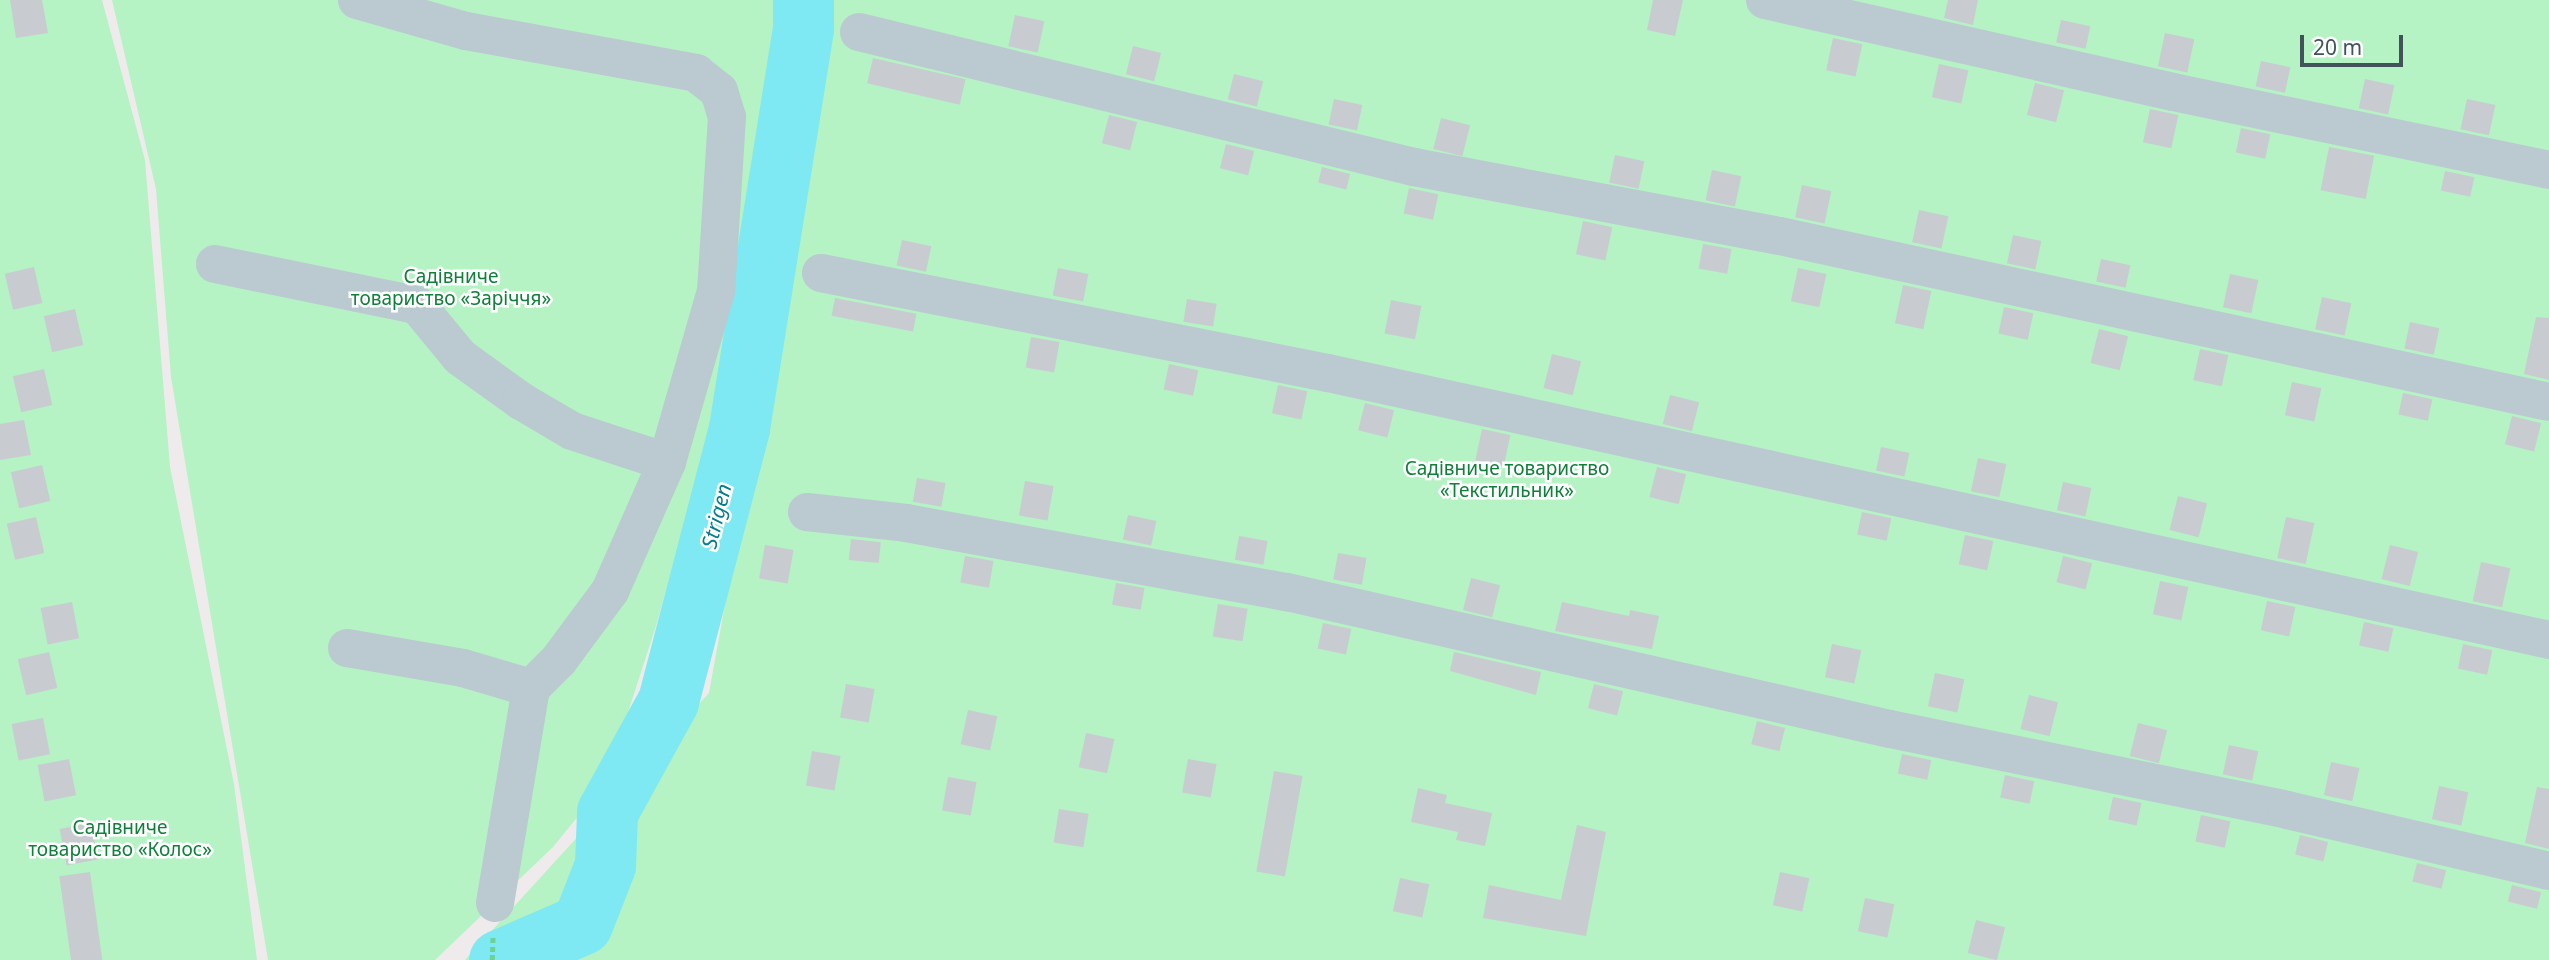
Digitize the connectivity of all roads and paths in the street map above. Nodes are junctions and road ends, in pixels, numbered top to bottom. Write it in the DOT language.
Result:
graph roads {
  1 [pos="357,0"];
  2 [pos="1765,0"];
  3 [pos="859,32"];
  4 [pos="2549,170"];
  5 [pos="215,264"];
  6 [pos="821,273"];
  7 [pos="2549,402"];
  8 [pos="667,462"];
  9 [pos="807,512"];
  10 [pos="2549,640"];
  11 [pos="347,648"];
  12 [pos="531,688"];
  13 [pos="2549,871"];
  14 [pos="495,903"];
  1 -- 8 [label="street"];
  2 -- 4 [label="street"];
  3 -- 7 [label="street"];
  5 -- 8 [label="street"];
  6 -- 10 [label="street"];
  8 -- 12 [label="street"];
  9 -- 13 [label="street"];
  11 -- 12 [label="street"];
  12 -- 14 [label="street"];
}
